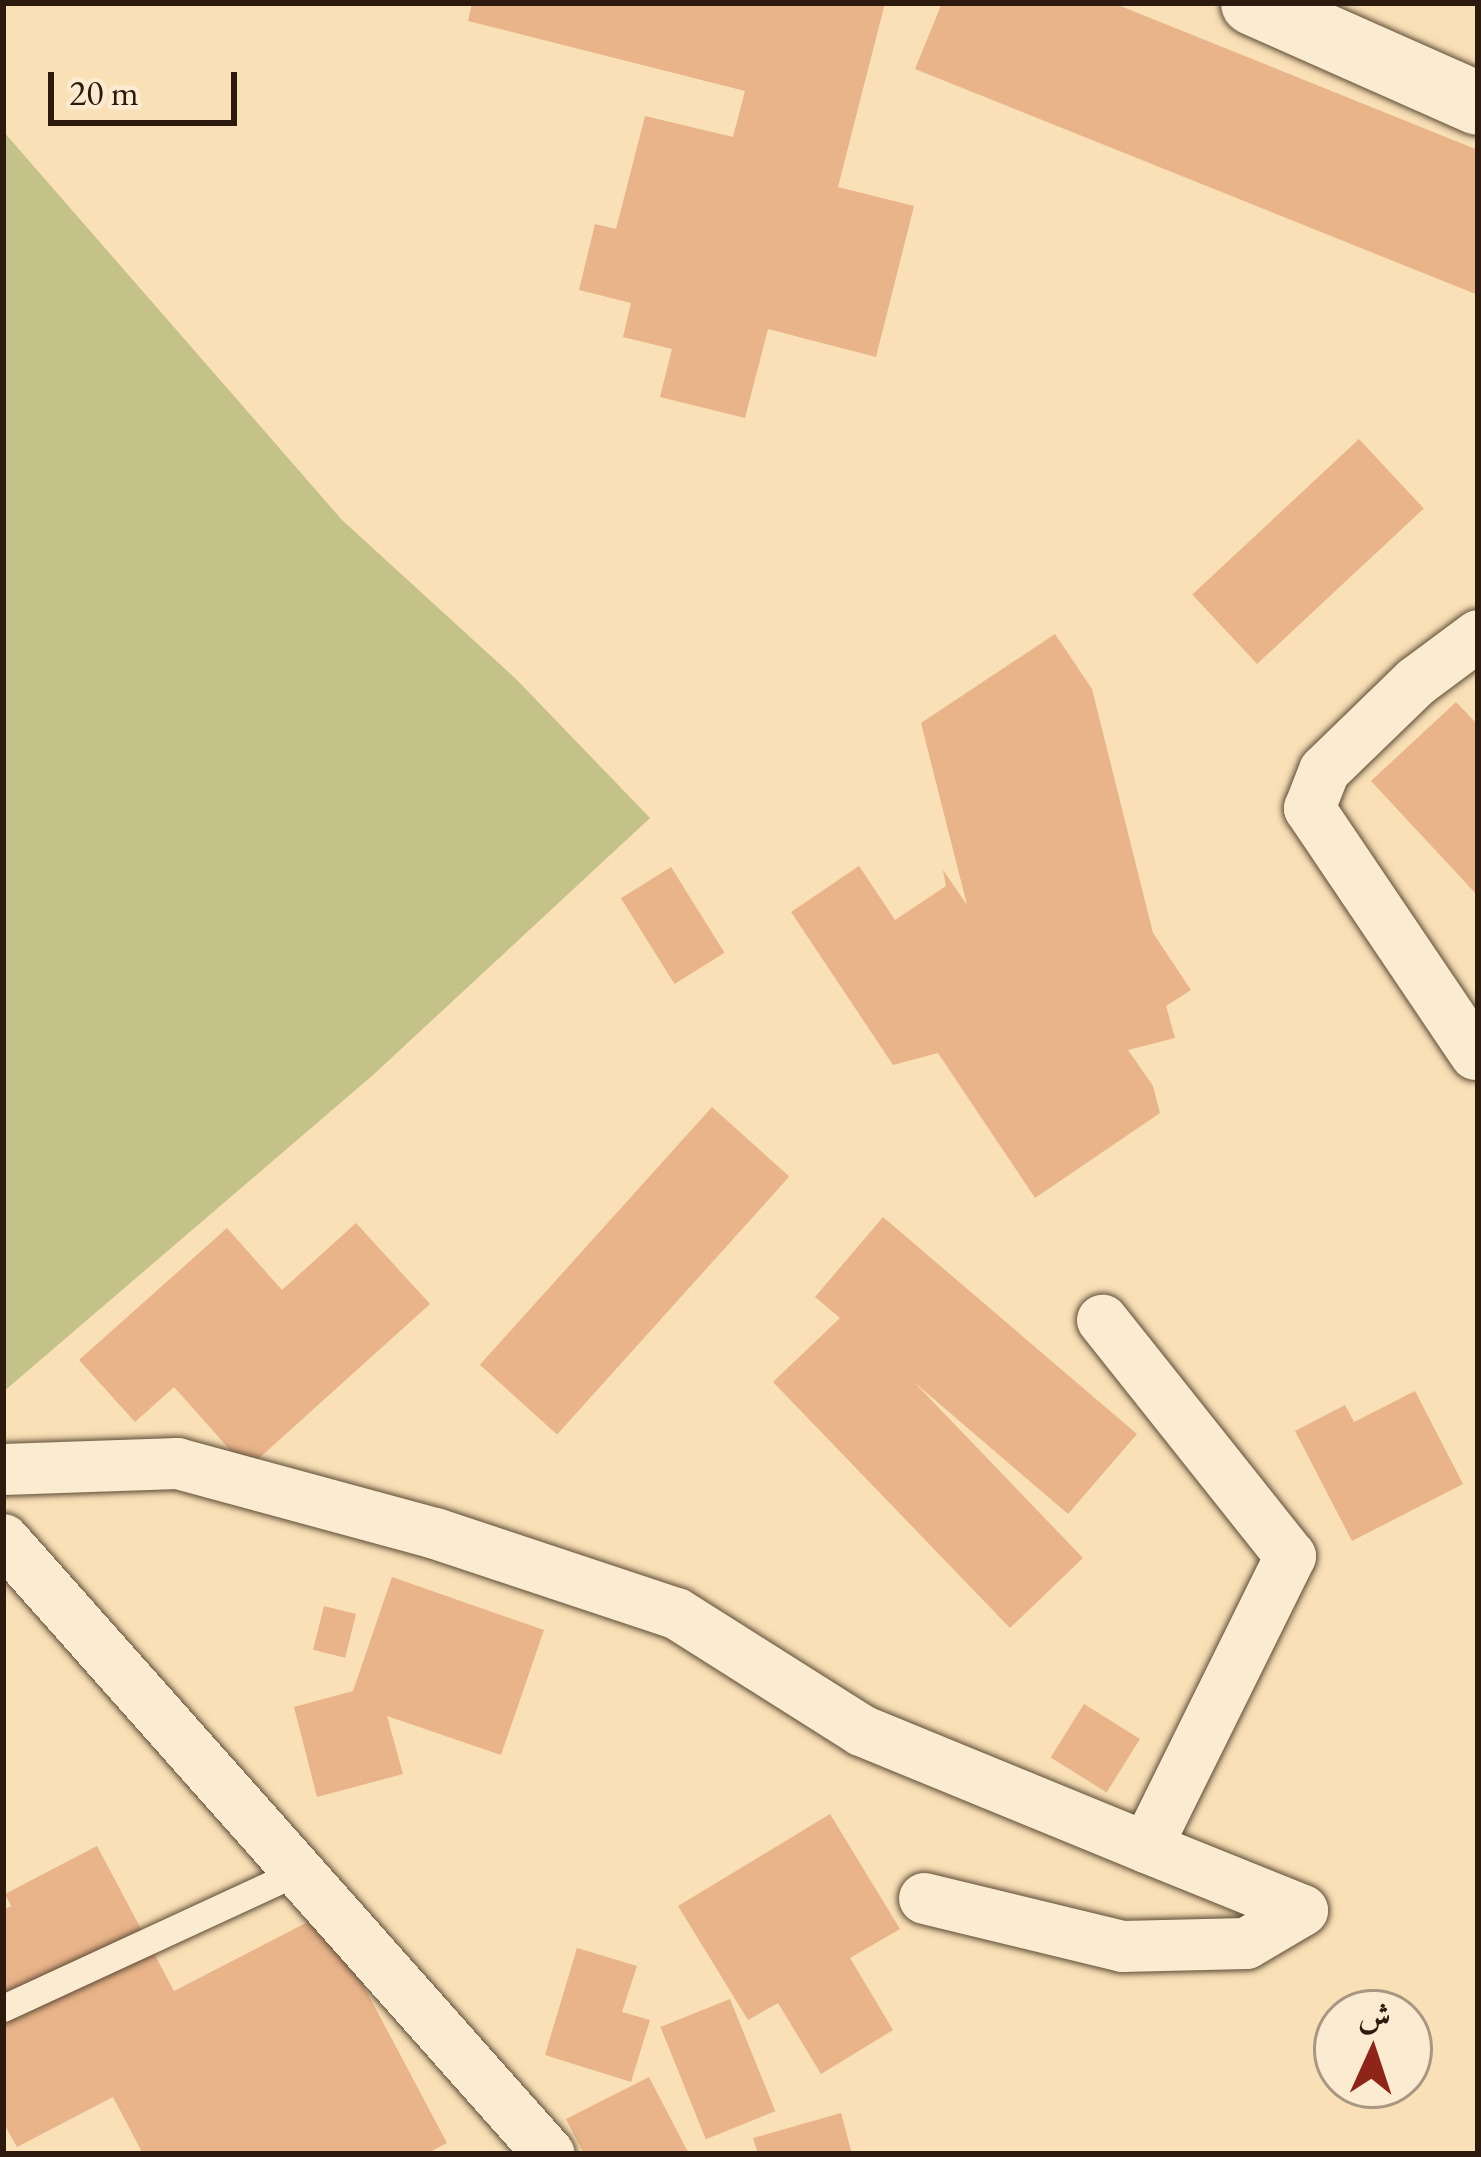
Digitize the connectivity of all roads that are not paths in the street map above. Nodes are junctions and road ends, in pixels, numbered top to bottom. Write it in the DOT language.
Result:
graph roads {
  1 [pos="1252,3"];
  2 [pos="1478,103"];
  3 [pos="1478,635"];
  4 [pos="1477,1056"];
  5 [pos="1102,1320"];
  6 [pos="3,1469"];
  7 [pos="3,1539"];
  8 [pos="1146,1847"];
  9 [pos="300,1871"];
  10 [pos="924,1898"];
  11 [pos="3,2008"];
  12 [pos="549,2154"];
  1 -- 2 [label="street"];
  3 -- 4 [label="street"];
  5 -- 8 [label="street"];
  6 -- 8 [label="street"];
  7 -- 9 [label="street"];
  8 -- 10 [label="street"];
  9 -- 11 [label="lane"];
  9 -- 12 [label="street"];
}
